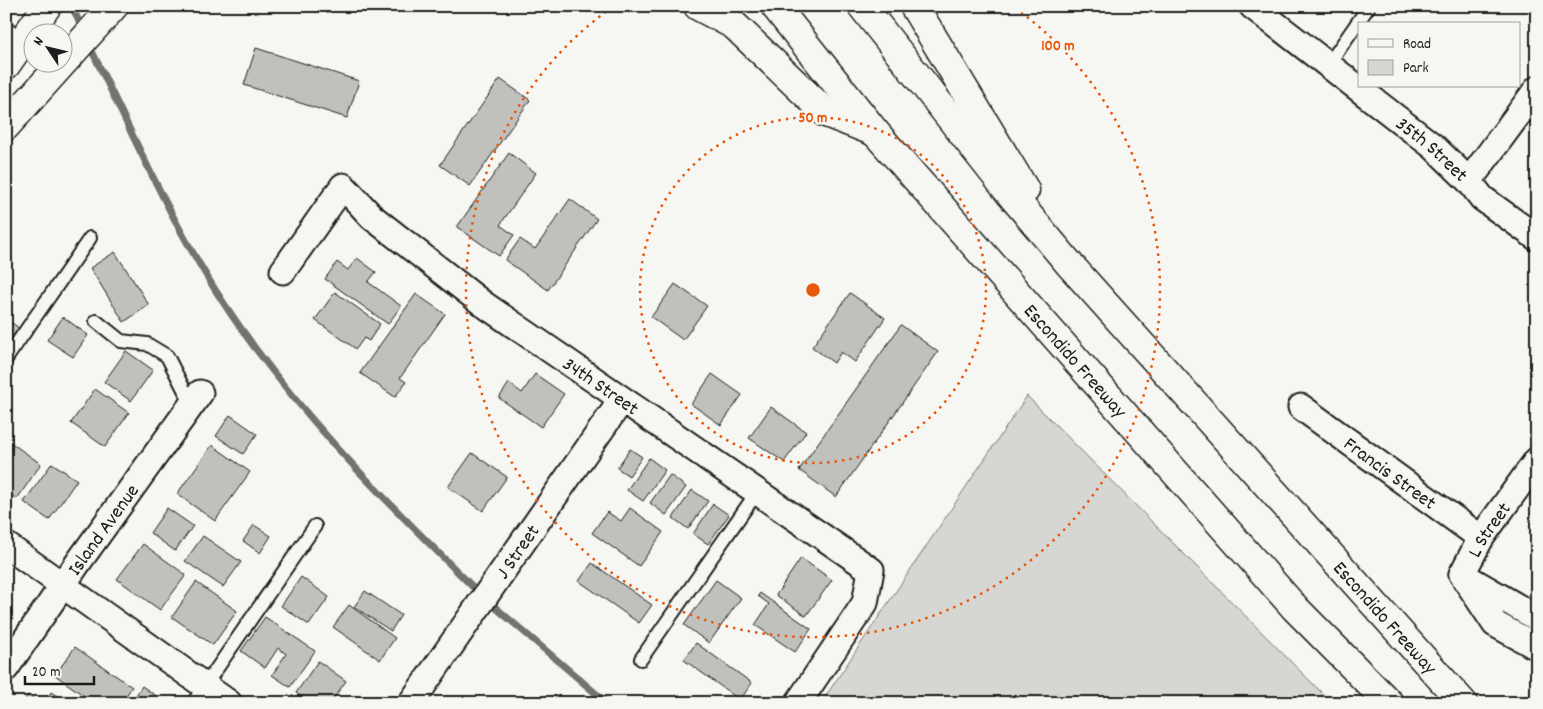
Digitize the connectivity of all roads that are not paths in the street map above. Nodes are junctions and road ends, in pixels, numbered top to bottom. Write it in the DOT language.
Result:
graph roads {
  1 [pos="698,6"];
  2 [pos="775,6"];
  3 [pos="862,6"];
  4 [pos="914,6"];
  5 [pos="1252,6"];
  6 [pos="1369,6"];
  7 [pos="45,9"];
  8 [pos="111,9"];
  9 [pos="15,34"];
  10 [pos="1328,64"];
  11 [pos="6,65"];
  12 [pos="1358,87"];
  13 [pos="1359,88"];
  14 [pos="1537,89"];
  15 [pos="6,126"];
  16 [pos="875,132"];
  17 [pos="1470,181"];
  18 [pos="90,238"];
  19 [pos="1537,238"];
  20 [pos="1071,266"];
  21 [pos="283,271"];
  22 [pos="96,321"];
  23 [pos="6,359"];
  24 [pos="196,399"];
  25 [pos="621,401"];
  26 [pos="1301,407"];
  27 [pos="1537,460"];
  28 [pos="757,492"];
  29 [pos="315,526"];
  30 [pos="1482,538"];
  31 [pos="6,545"];
  32 [pos="1462,574"];
  33 [pos="64,586"];
  34 [pos="1537,618"];
  35 [pos="1537,647"];
  36 [pos="641,659"];
  37 [pos="6,668"];
  38 [pos="199,694"];
  39 [pos="229,703"];
  40 [pos="411,703"];
  41 [pos="798,703"];
  42 [pos="1389,703"];
  43 [pos="1463,703"];
  1 -- 16 [label="main road"];
  2 -- 16 [label="main road, Escondido Freeway"];
  3 -- 20 [label="main road, Escondido Freeway"];
  4 -- 20 [label="main road"];
  5 -- 10 [label="street, 35th Street"];
  6 -- 10 [label="lane"];
  7 -- 9 [label="main road"];
  8 -- 15 [label="main road"];
  9 -- 11 [label="main road"];
  10 -- 12 [label="street, 35th Street"];
  13 -- 17 [label="street, 35th Street"];
  14 -- 17 [label="street"];
  16 -- 42 [label="main road, Escondido Freeway"];
  17 -- 19 [label="street, 35th Street"];
  18 -- 23 [label="lane"];
  20 -- 43 [label="main road, Escondido Freeway"];
  21 -- 25 [label="street, 34th Street"];
  22 -- 24 [label="lane"];
  24 -- 33 [label="street, Island Avenue"];
  25 -- 28 [label="street, 34th Street"];
  25 -- 40 [label="street, J Street"];
  26 -- 30 [label="street, Francis Street"];
  27 -- 30 [label="street, L Street"];
  28 -- 36 [label="lane"];
  28 -- 41 [label="street, 34th Street"];
  29 -- 38 [label="lane"];
  30 -- 32 [label="street, L Street"];
  31 -- 33 [label="street"];
  32 -- 34 [label="street"];
  32 -- 35 [label="street"];
  33 -- 37 [label="street, Island Avenue"];
  33 -- 38 [label="street"];
  38 -- 39 [label="street"];
}
